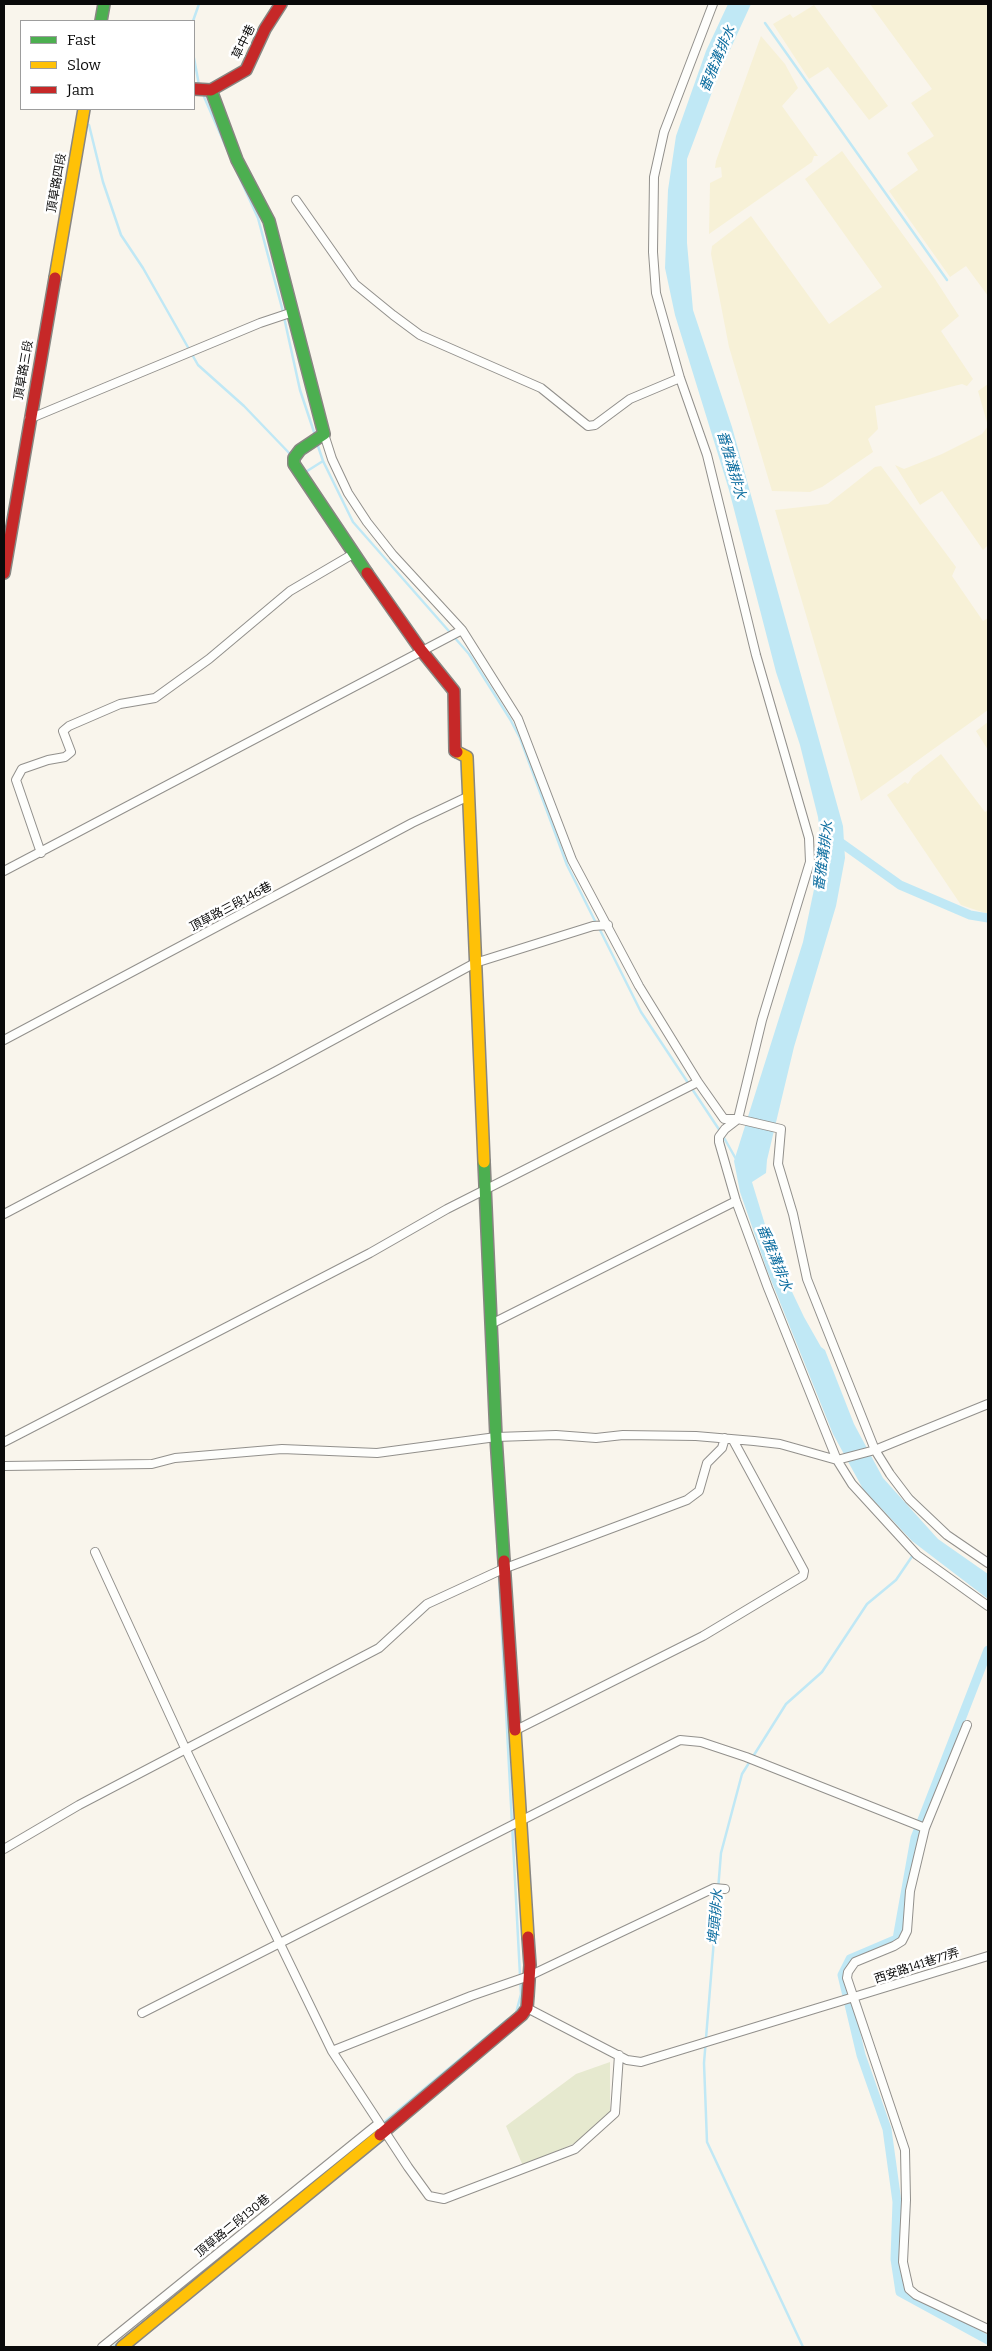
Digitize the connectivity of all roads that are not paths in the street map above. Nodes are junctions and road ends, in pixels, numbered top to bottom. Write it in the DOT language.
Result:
graph roads {
  1 [pos="104,4"];
  2 [pos="281,4"];
  3 [pos="713,4"];
  4 [pos="101,20"];
  5 [pos="203,90"];
  6 [pos="84,110"];
  7 [pos="296,200"];
  8 [pos="57,262"];
  9 [pos="287,315"];
  10 [pos="680,378"];
  11 [pos="29,419"];
  12 [pos="324,434"];
  13 [pos="353,554"];
  14 [pos="4,573"];
  15 [pos="462,630"];
  16 [pos="421,650"];
  17 [pos="469,796"];
  18 [pos="41,854"];
  19 [pos="4,871"];
  20 [pos="605,925"];
  21 [pos="475,963"];
  22 [pos="4,1040"];
  23 [pos="693,1085"];
  24 [pos="738,1119"];
  25 [pos="486,1189"];
  26 [pos="736,1200"];
  27 [pos="4,1214"];
  28 [pos="491,1324"];
  29 [pos="988,1404"];
  30 [pos="496,1437"];
  31 [pos="724,1438"];
  32 [pos="733,1440"];
  33 [pos="4,1442"];
  34 [pos="875,1450"];
  35 [pos="837,1460"];
  36 [pos="4,1466"];
  37 [pos="95,1552"];
  38 [pos="988,1563"];
  39 [pos="503,1569"];
  40 [pos="988,1606"];
  41 [pos="967,1725"];
  42 [pos="516,1730"];
  43 [pos="185,1748"];
  44 [pos="520,1823"];
  45 [pos="922,1826"];
  46 [pos="4,1849"];
  47 [pos="725,1889"];
  48 [pos="280,1942"];
  49 [pos="988,1956"];
  50 [pos="529,1976"];
  51 [pos="853,1999"];
  52 [pos="527,2008"];
  53 [pos="142,2013"];
  54 [pos="332,2051"];
  55 [pos="619,2055"];
  56 [pos="381,2127"];
  57 [pos="988,2329"];
  58 [pos="102,2347"];
  59 [pos="122,2347"];
  1 -- 4 [label="street"];
  2 -- 5 [label="street, 草中巷"];
  3 -- 10 [label="street"];
  5 -- 9 [label="street"];
  6 -- 8 [label="street, 頂草路四段"];
  7 -- 10 [label="street"];
  8 -- 11 [label="street, 頂草路三段"];
  9 -- 11 [label="street"];
  9 -- 12 [label="street"];
  10 -- 24 [label="street"];
  11 -- 14 [label="street, 頂草路三段"];
  12 -- 13 [label="street"];
  12 -- 15 [label="street"];
  13 -- 16 [label="street"];
  13 -- 18 [label="street"];
  15 -- 16 [label="street"];
  15 -- 20 [label="street"];
  16 -- 17 [label="street"];
  16 -- 18 [label="street"];
  17 -- 21 [label="street"];
  17 -- 22 [label="street, 頂草路三段146巷"];
  18 -- 19 [label="street"];
  20 -- 21 [label="street"];
  20 -- 23 [label="street"];
  21 -- 25 [label="street"];
  21 -- 27 [label="street"];
  23 -- 24 [label="street"];
  23 -- 25 [label="street"];
  24 -- 26 [label="street"];
  24 -- 34 [label="street"];
  25 -- 28 [label="street"];
  25 -- 33 [label="street"];
  26 -- 28 [label="street"];
  26 -- 35 [label="street"];
  28 -- 30 [label="street"];
  29 -- 34 [label="street"];
  30 -- 31 [label="street"];
  30 -- 36 [label="street"];
  30 -- 39 [label="street"];
  31 -- 32 [label="street"];
  31 -- 39 [label="street"];
  32 -- 35 [label="street"];
  32 -- 42 [label="street"];
  34 -- 35 [label="street"];
  34 -- 38 [label="street"];
  35 -- 40 [label="street"];
  37 -- 43 [label="street"];
  39 -- 42 [label="street"];
  39 -- 43 [label="street"];
  41 -- 45 [label="street"];
  42 -- 44 [label="street"];
  43 -- 46 [label="street"];
  43 -- 48 [label="street"];
  44 -- 45 [label="street"];
  44 -- 48 [label="street"];
  44 -- 50 [label="street"];
  45 -- 51 [label="street"];
  47 -- 50 [label="street"];
  48 -- 53 [label="street"];
  48 -- 54 [label="street"];
  49 -- 51 [label="street, 西安路141巷77弄"];
  50 -- 52 [label="street"];
  50 -- 54 [label="street"];
  51 -- 55 [label="street, 西安路141巷77弄"];
  51 -- 57 [label="street"];
  52 -- 55 [label="street, 西安路141巷77弄"];
  52 -- 56 [label="street"];
  54 -- 56 [label="street"];
  55 -- 56 [label="street"];
  56 -- 58 [label="street, 頂草路二段130巷"];
  56 -- 59 [label="street"];
}
